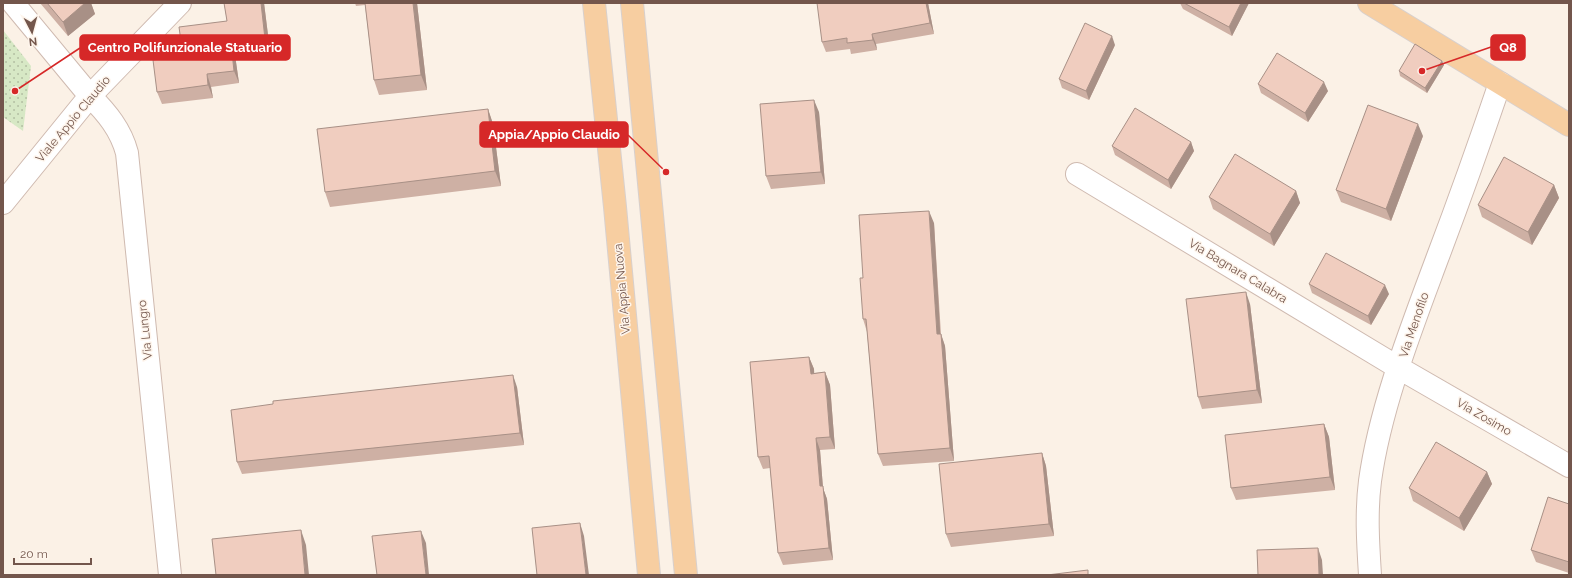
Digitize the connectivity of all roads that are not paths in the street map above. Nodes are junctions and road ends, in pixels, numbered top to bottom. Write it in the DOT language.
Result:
graph roads {
  1 [pos="12,3"];
  2 [pos="180,3"];
  3 [pos="594,3"];
  4 [pos="632,3"];
  5 [pos="1369,3"];
  6 [pos="1500,83"];
  7 [pos="90,96"];
  8 [pos="1569,125"];
  9 [pos="1077,174"];
  10 [pos="3,203"];
  11 [pos="1399,368"];
  12 [pos="1569,466"];
  13 [pos="170,575"];
  14 [pos="649,575"];
  15 [pos="686,575"];
  16 [pos="1370,575"];
  1 -- 7 [label="street, Via Lungro"];
  2 -- 7 [label="street, Viale Appio Claudio"];
  3 -- 14 [label="main road, Via Appia Nuova"];
  4 -- 15 [label="main road"];
  5 -- 6 [label="main road"];
  6 -- 8 [label="main road"];
  6 -- 11 [label="street, Via Menofilo"];
  7 -- 10 [label="street, Viale Appio Claudio"];
  7 -- 13 [label="street, Via Lungro"];
  9 -- 11 [label="street, Via Bagnara Calabra"];
  11 -- 12 [label="street, Via Zosimo"];
  11 -- 16 [label="street, Via Menofilo"];
}
